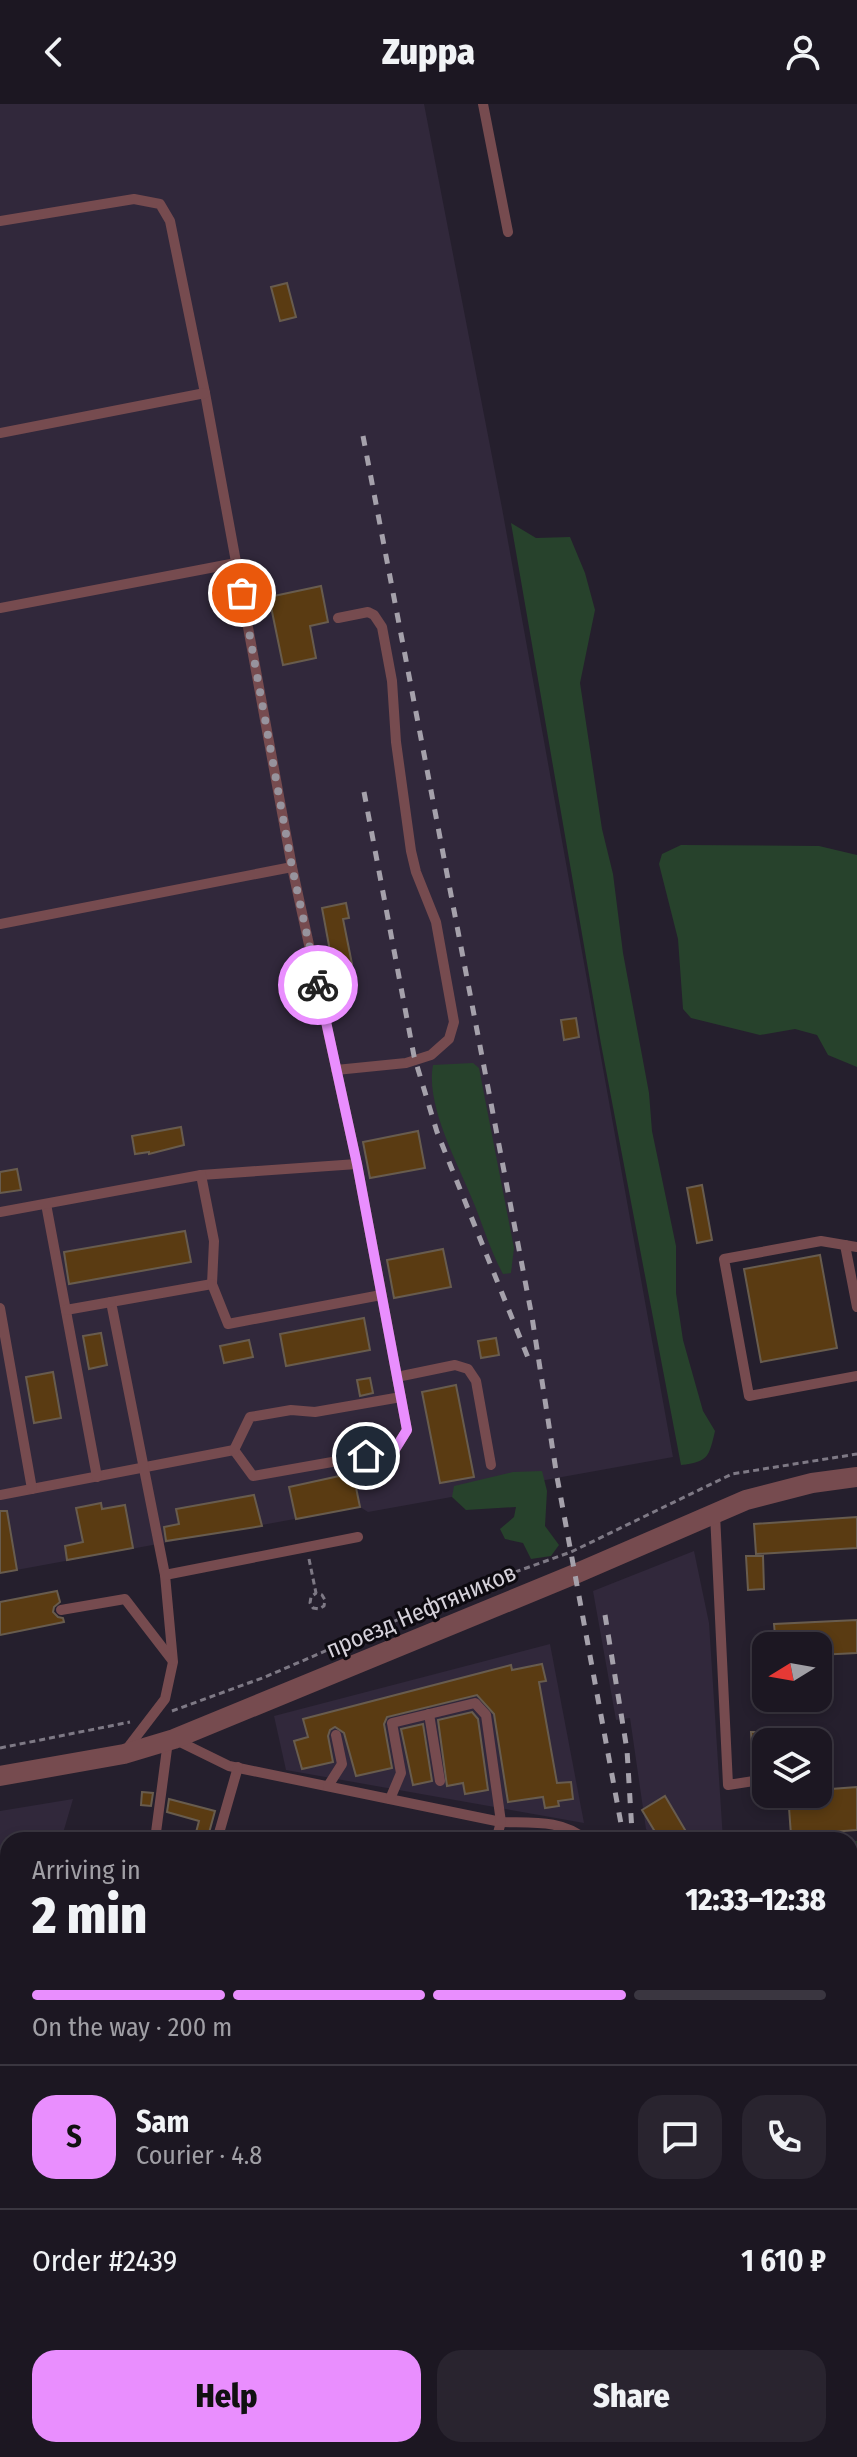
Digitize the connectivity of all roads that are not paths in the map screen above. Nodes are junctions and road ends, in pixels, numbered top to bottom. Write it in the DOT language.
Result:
graph roads {
  1 [pos="483,104"];
  2 [pos="0,221"];
  3 [pos="508,232"];
  4 [pos="205,393"];
  5 [pos="0,433"];
  6 [pos="236,563"];
  7 [pos="0,608"];
  8 [pos="338,618"];
  9 [pos="292,867"];
  10 [pos="0,924"];
  11 [pos="336,1070"];
  12 [pos="357,1164"];
  13 [pos="201,1175"];
  14 [pos="46,1204"];
  15 [pos="0,1212"];
  16 [pos="845,1245"];
  17 [pos="857,1247"];
  18 [pos="212,1284"];
  19 [pos="381,1295"];
  20 [pos="111,1302"];
  21 [pos="857,1307"];
  22 [pos="0,1308"];
  23 [pos="66,1310"];
  24 [pos="857,1376"];
  25 [pos="397,1377"];
  26 [pos="401,1397"];
  27 [pos="234,1450"];
  28 [pos="491,1465"];
  29 [pos="143,1468"];
  30 [pos="97,1477"];
  31 [pos="857,1477"];
  32 [pos="32,1489"];
  33 [pos="0,1495"];
  34 [pos="715,1512"];
  35 [pos="358,1537"];
  36 [pos="165,1575"];
  37 [pos="61,1610"];
  38 [pos="173,1662"];
  39 [pos="429,1714"];
  40 [pos="336,1735"];
  41 [pos="171,1740"];
  42 [pos="124,1754"];
  43 [pos="238,1767"];
  44 [pos="0,1776"];
  45 [pos="440,1781"];
  46 [pos="752,1781"];
  47 [pos="328,1786"];
  48 [pos="390,1799"];
  49 [pos="501,1822"];
  50 [pos="156,1832"];
  51 [pos="219,1832"];
  52 [pos="498,1832"];
  53 [pos="573,1832"];
  1 -- 3 [label="lane"];
  2 -- 4 [label="lane"];
  4 -- 5 [label="lane"];
  4 -- 6 [label="lane"];
  6 -- 7 [label="lane"];
  6 -- 9 [label="lane"];
  8 -- 11 [label="lane"];
  9 -- 10 [label="lane"];
  9 -- 11 [label="lane"];
  11 -- 12 [label="lane"];
  12 -- 13 [label="lane"];
  12 -- 19 [label="lane"];
  13 -- 14 [label="lane"];
  13 -- 18 [label="lane"];
  14 -- 15 [label="lane"];
  14 -- 23 [label="lane"];
  16 -- 17 [label="lane"];
  16 -- 21 [label="lane"];
  16 -- 24 [label="lane"];
  18 -- 19 [label="lane"];
  18 -- 20 [label="lane"];
  19 -- 25 [label="lane"];
  20 -- 23 [label="lane"];
  20 -- 29 [label="lane"];
  22 -- 32 [label="lane"];
  23 -- 30 [label="lane"];
  25 -- 26 [label="lane"];
  25 -- 28 [label="lane"];
  26 -- 27 [label="lane"];
  26 -- 27 [label="lane"];
  27 -- 29 [label="lane"];
  29 -- 30 [label="lane"];
  29 -- 36 [label="lane"];
  30 -- 32 [label="lane"];
  31 -- 34 [label="street, проезд Нефтяников"];
  32 -- 33 [label="lane"];
  34 -- 41 [label="street, проезд Нефтяников"];
  34 -- 46 [label="lane"];
  35 -- 36 [label="lane"];
  36 -- 38 [label="lane"];
  37 -- 38 [label="lane"];
  38 -- 42 [label="lane"];
  39 -- 45 [label="lane"];
  39 -- 48 [label="lane"];
  39 -- 49 [label="lane"];
  40 -- 47 [label="lane"];
  41 -- 42 [label="street, проезд Нефтяников"];
  41 -- 43 [label="lane"];
  41 -- 50 [label="lane"];
  42 -- 44 [label="street, проезд Нефтяников"];
  43 -- 47 [label="lane"];
  43 -- 51 [label="lane"];
  47 -- 48 [label="lane"];
  48 -- 49 [label="lane"];
  49 -- 52 [label="lane"];
  49 -- 53 [label="lane"];
}
